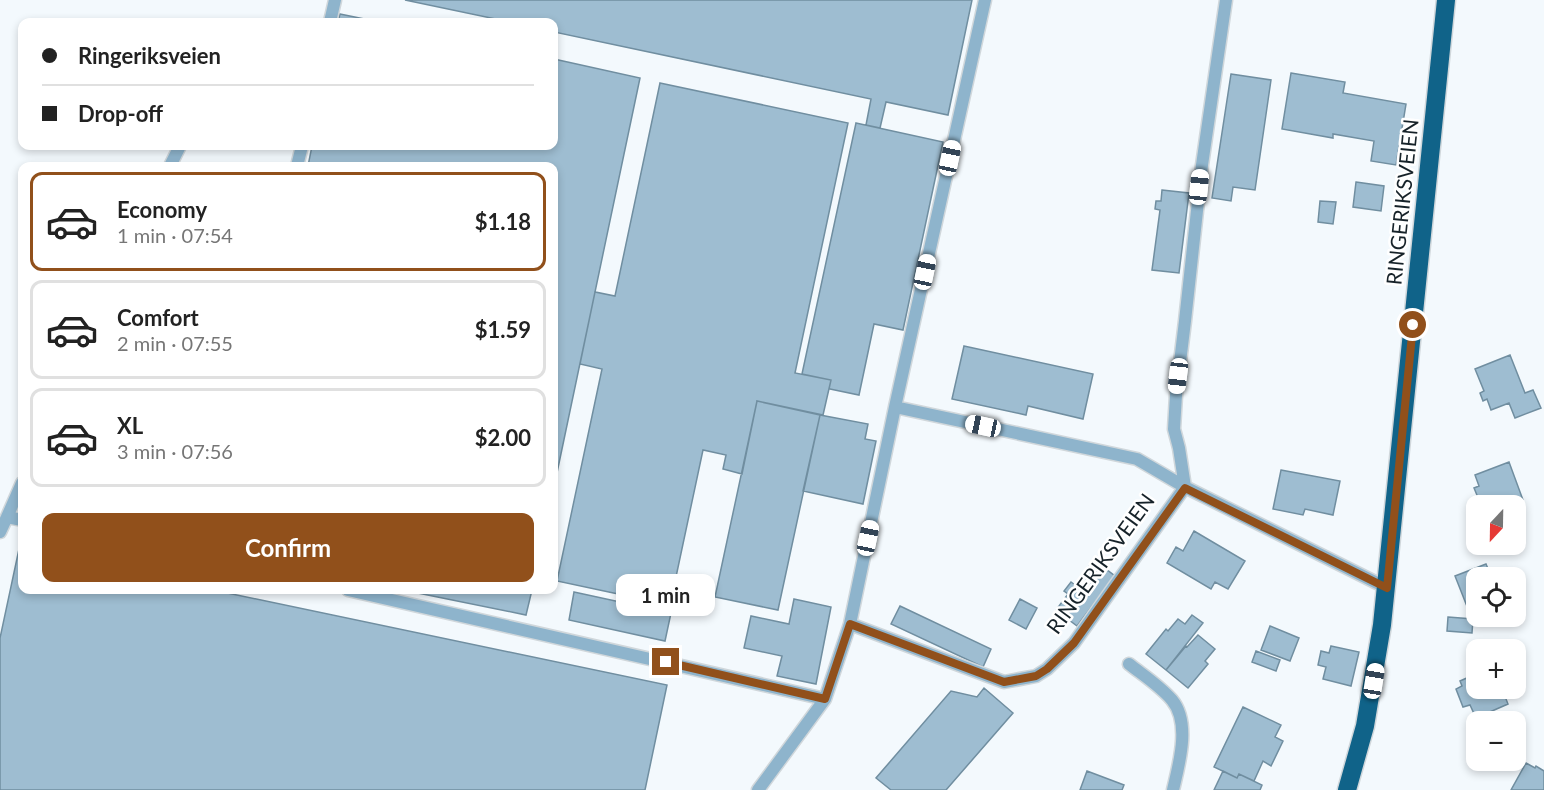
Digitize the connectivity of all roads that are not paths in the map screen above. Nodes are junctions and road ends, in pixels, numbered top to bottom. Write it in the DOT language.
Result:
graph roads {
  1 [pos="335,0"];
  2 [pos="985,0"];
  3 [pos="1226,0"];
  4 [pos="1446,0"];
  5 [pos="331,18"];
  6 [pos="895,408"];
  7 [pos="1185,488"];
  8 [pos="18,492"];
  9 [pos="7,517"];
  10 [pos="18,519"];
  11 [pos="0,532"];
  12 [pos="1387,588"];
  13 [pos="366,594"];
  14 [pos="850,624"];
  15 [pos="1129,664"];
  16 [pos="825,699"];
  17 [pos="758,790"];
  18 [pos="1173,790"];
  19 [pos="1347,790"];
  1 -- 5 [label="lane"];
  2 -- 6 [label="lane"];
  3 -- 7 [label="lane"];
  4 -- 12 [label="highway, RINGERIKSVEIEN"];
  6 -- 7 [label="lane, RINGERIKSVEIEN"];
  6 -- 14 [label="lane"];
  7 -- 12 [label="lane, RINGERIKSVEIEN"];
  7 -- 14 [label="lane, RINGERIKSVEIEN"];
  8 -- 9 [label="lane"];
  9 -- 10 [label="lane"];
  9 -- 11 [label="lane"];
  12 -- 19 [label="highway, RINGERIKSVEIEN"];
  13 -- 16 [label="lane"];
  14 -- 16 [label="lane"];
  15 -- 18 [label="lane"];
  16 -- 17 [label="lane"];
}
